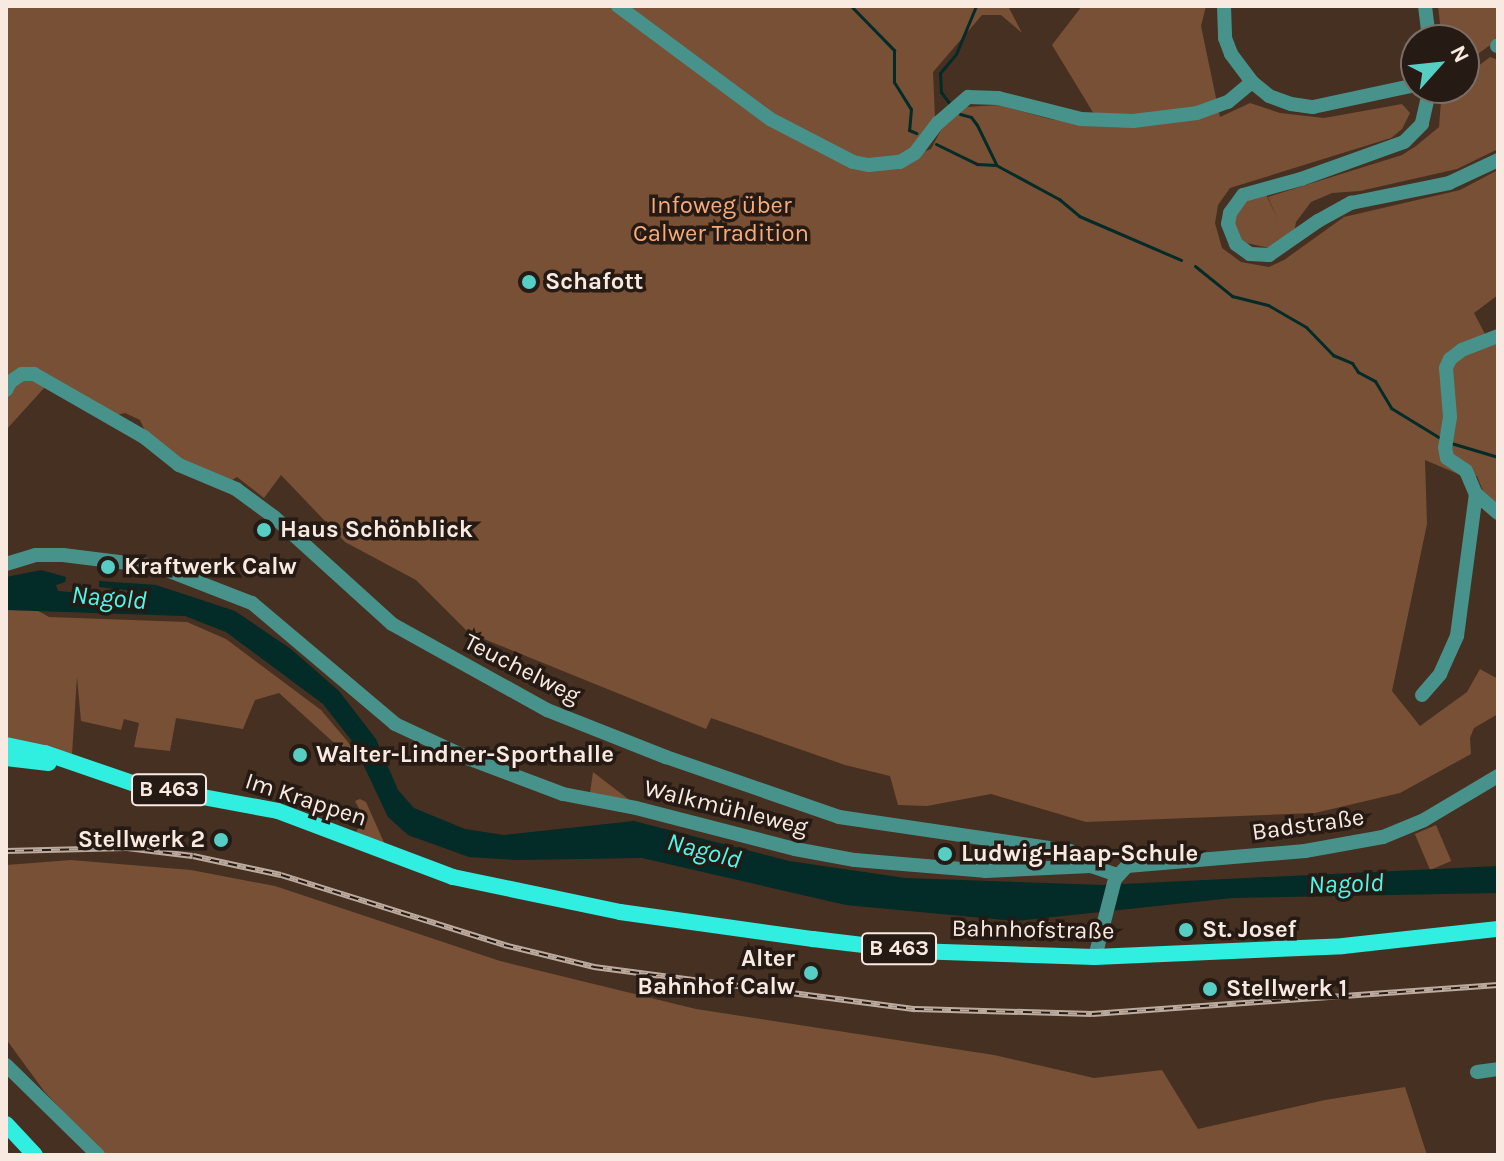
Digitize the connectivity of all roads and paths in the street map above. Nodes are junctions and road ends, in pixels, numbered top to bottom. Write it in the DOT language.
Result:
graph roads {
  1 [pos="618,6"];
  2 [pos="1224,6"];
  3 [pos="1252,82"];
  4 [pos="1400,88"];
  5 [pos="1400,94"];
  6 [pos="1381,95"];
  7 [pos="1427,104"];
  8 [pos="1498,160"];
  9 [pos="1498,336"];
  10 [pos="6,390"];
  11 [pos="1476,494"];
  12 [pos="1498,513"];
  13 [pos="6,564"];
  14 [pos="1422,695"];
  15 [pos="6,745"];
  16 [pos="6,758"];
  17 [pos="71,765"];
  18 [pos="1498,776"];
  19 [pos="384,853"];
  20 [pos="1091,866"];
  21 [pos="1116,877"];
  22 [pos="1498,929"];
  23 [pos="1095,957"];
  24 [pos="6,1065"];
  25 [pos="1498,1069"];
  26 [pos="1477,1072"];
  27 [pos="6,1124"];
  28 [pos="35,1155"];
  29 [pos="98,1155"];
  1 -- 3 [label="street"];
  2 -- 3 [label="street"];
  3 -- 6 [label="street"];
  4 -- 6 [label="street"];
  5 -- 6 [label="street"];
  7 -- 8 [label="street"];
  9 -- 11 [label="street"];
  10 -- 20 [label="street, Teuchelweg"];
  11 -- 12 [label="street"];
  11 -- 14 [label="street"];
  13 -- 20 [label="street, Walkmühleweg"];
  15 -- 17 [label="main road, Im Krappen / B 463"];
  16 -- 17 [label="main road, Im Krappen / B 463"];
  17 -- 19 [label="main road, Im Krappen / B 463"];
  18 -- 21 [label="street, Badstraße"];
  19 -- 23 [label="main road, Bahnhofstraße / B 463"];
  20 -- 21 [label="street, Walkmühleweg"];
  21 -- 23 [label="street"];
  22 -- 23 [label="main road, Bahnhofstraße / B 463"];
  24 -- 29 [label="street"];
  25 -- 26 [label="street"];
  27 -- 28 [label="main road"];
}
